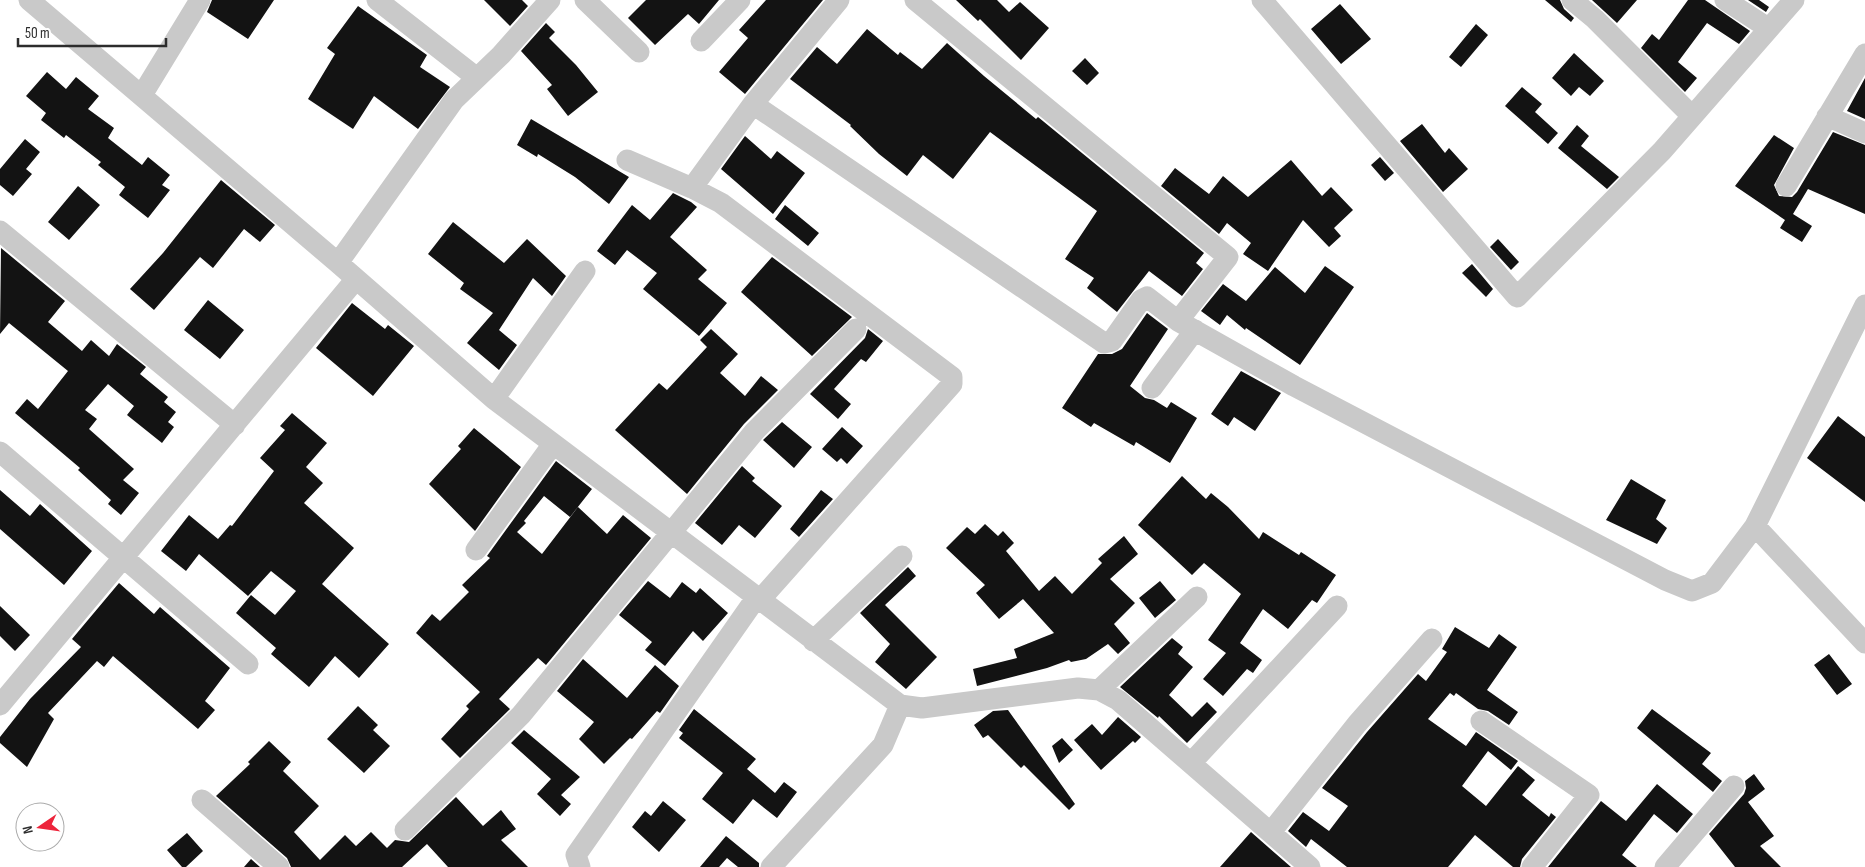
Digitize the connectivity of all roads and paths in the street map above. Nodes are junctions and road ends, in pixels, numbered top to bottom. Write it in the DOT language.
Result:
graph roads {
  1 [pos="29,0"];
  2 [pos="200,0"];
  3 [pos="377,0"];
  4 [pos="550,0"];
  5 [pos="585,0"];
  6 [pos="740,0"];
  7 [pos="839,0"];
  8 [pos="916,0"];
  9 [pos="1262,0"];
  10 [pos="1572,0"];
  11 [pos="1725,0"];
  12 [pos="1794,0"];
  13 [pos="1768,28"];
  14 [pos="702,41"];
  15 [pos="639,52"];
  16 [pos="1865,54"];
  17 [pos="477,78"];
  18 [pos="142,95"];
  19 [pos="753,104"];
  20 [pos="1692,116"];
  21 [pos="1827,116"];
  22 [pos="1865,133"];
  23 [pos="627,160"];
  24 [pos="1786,186"];
  25 [pos="692,188"];
  26 [pos="0,231"];
  27 [pos="338,263"];
  28 [pos="584,271"];
  29 [pos="356,279"];
  30 [pos="1865,304"];
  31 [pos="1186,325"];
  32 [pos="856,329"];
  33 [pos="1152,388"];
  34 [pos="494,399"];
  35 [pos="235,425"];
  36 [pos="553,444"];
  37 [pos="0,452"];
  38 [pos="1755,526"];
  39 [pos="671,534"];
  40 [pos="476,550"];
  41 [pos="902,556"];
  42 [pos="123,558"];
  43 [pos="1197,597"];
  44 [pos="758,600"];
  45 [pos="1337,606"];
  46 [pos="1432,639"];
  47 [pos="813,641"];
  48 [pos="1865,643"];
  49 [pos="248,664"];
  50 [pos="1099,690"];
  51 [pos="4,693"];
  52 [pos="900,705"];
  53 [pos="1481,721"];
  54 [pos="1192,762"];
  55 [pos="1734,786"];
  56 [pos="202,800"];
  57 [pos="405,830"];
  58 [pos="1271,832"];
  59 [pos="1308,866"];
  60 [pos="279,867"];
  61 [pos="580,867"];
  62 [pos="771,867"];
  63 [pos="1532,867"];
  64 [pos="1665,867"];
  1 -- 18 [label="street"];
  2 -- 18 [label="street"];
  3 -- 17 [label="street"];
  4 -- 17 [label="street"];
  5 -- 15 [label="street"];
  6 -- 14 [label="street"];
  7 -- 19 [label="street"];
  8 -- 31 [label="street"];
  9 -- 20 [label="street"];
  10 -- 20 [label="street"];
  11 -- 13 [label="street"];
  12 -- 13 [label="street"];
  13 -- 20 [label="street"];
  16 -- 21 [label="street"];
  17 -- 27 [label="street"];
  18 -- 27 [label="street"];
  19 -- 25 [label="street"];
  19 -- 31 [label="street"];
  21 -- 22 [label="street"];
  21 -- 24 [label="street"];
  23 -- 25 [label="street"];
  25 -- 44 [label="street"];
  26 -- 35 [label="street"];
  27 -- 29 [label="street"];
  28 -- 34 [label="street"];
  29 -- 34 [label="street"];
  29 -- 35 [label="street"];
  30 -- 38 [label="street"];
  31 -- 33 [label="street"];
  31 -- 38 [label="street"];
  32 -- 39 [label="street"];
  34 -- 36 [label="street"];
  35 -- 42 [label="street"];
  36 -- 39 [label="street"];
  36 -- 40 [label="street"];
  37 -- 42 [label="street"];
  38 -- 48 [label="street"];
  39 -- 44 [label="street"];
  39 -- 57 [label="street"];
  41 -- 47 [label="street"];
  42 -- 49 [label="street"];
  42 -- 51 [label="street"];
  43 -- 50 [label="street"];
  44 -- 47 [label="street"];
  44 -- 61 [label="street"];
  45 -- 54 [label="street"];
  46 -- 58 [label="street"];
  47 -- 52 [label="street"];
  50 -- 52 [label="street"];
  50 -- 54 [label="street"];
  52 -- 62 [label="street"];
  53 -- 63 [label="street"];
  54 -- 58 [label="street"];
  55 -- 64 [label="street"];
  56 -- 60 [label="street"];
  58 -- 59 [label="street"];
}
